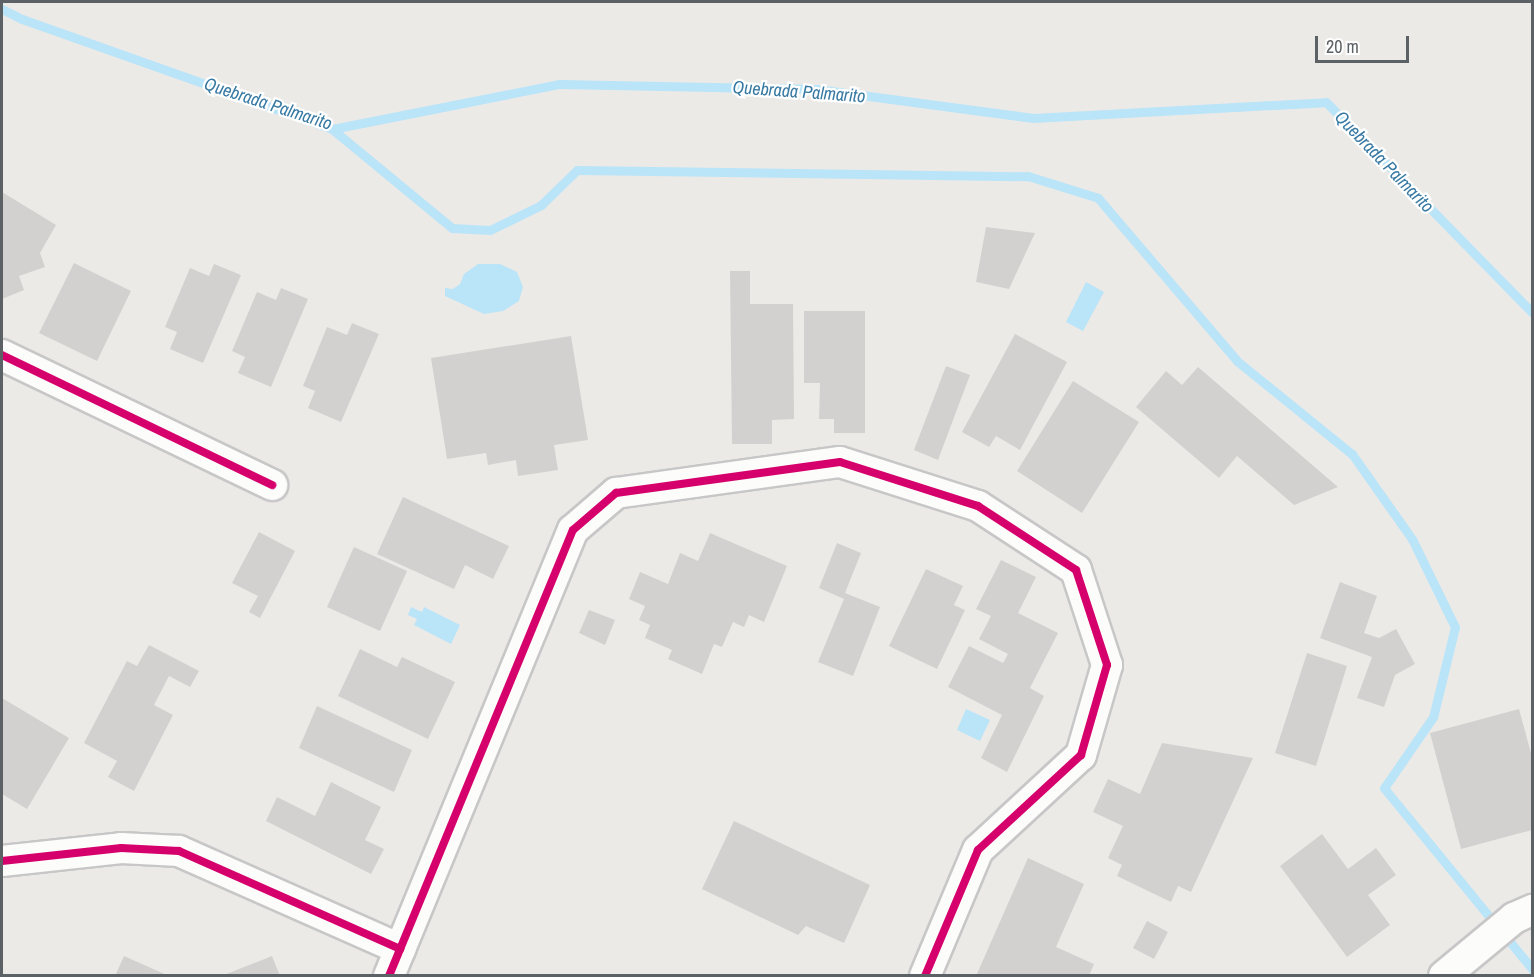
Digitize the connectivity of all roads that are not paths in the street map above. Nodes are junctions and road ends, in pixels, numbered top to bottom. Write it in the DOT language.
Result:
graph roads {
  1 [pos="2,355"];
  2 [pos="272,485"];
  3 [pos="2,861"];
  4 [pos="1523,914"];
  5 [pos="395,962"];
  6 [pos="925,975"];
  7 [pos="1444,975"];
  1 -- 2 [label="street"];
  3 -- 5 [label="street"];
  4 -- 7 [label="street"];
  5 -- 6 [label="street"];
}
